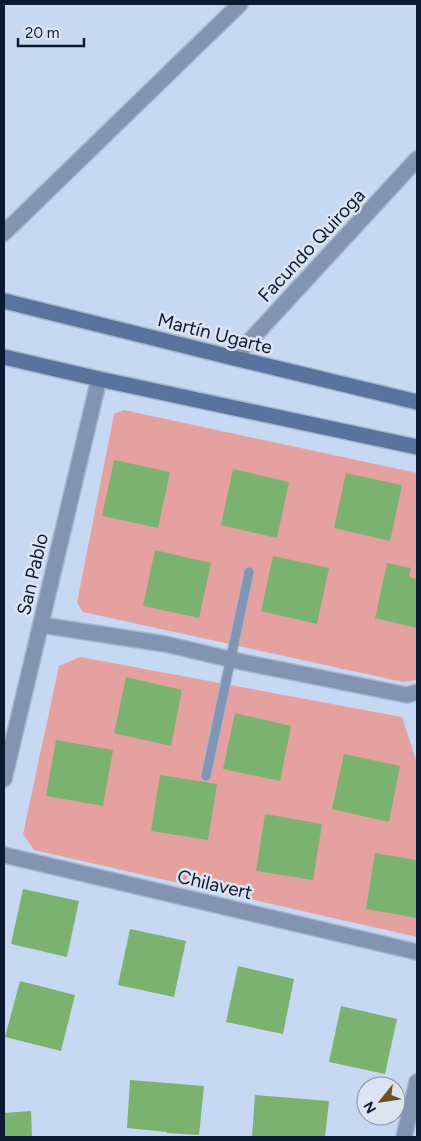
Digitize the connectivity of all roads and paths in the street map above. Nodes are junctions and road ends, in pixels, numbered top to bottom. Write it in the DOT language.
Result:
graph roads {
  1 [pos="240,4"];
  2 [pos="417,159"];
  3 [pos="4,233"];
  4 [pos="4,302"];
  5 [pos="4,357"];
  6 [pos="234,358"];
  7 [pos="99,379"];
  8 [pos="417,402"];
  9 [pos="417,447"];
  10 [pos="249,572"];
  11 [pos="41,625"];
  12 [pos="231,659"];
  13 [pos="414,697"];
  14 [pos="206,776"];
  15 [pos="4,779"];
  16 [pos="4,855"];
  17 [pos="417,952"];
  18 [pos="417,1082"];
  19 [pos="404,1137"];
  1 -- 3 [label="street"];
  2 -- 6 [label="street, Facundo Quiroga"];
  4 -- 6 [label="street, Martín Ugarte"];
  5 -- 7 [label="street"];
  6 -- 8 [label="street, Martín Ugarte"];
  7 -- 9 [label="street"];
  7 -- 11 [label="street, San Pablo"];
  10 -- 12 [label="lane"];
  11 -- 12 [label="street"];
  11 -- 15 [label="street, San Pablo"];
  12 -- 13 [label="street"];
  12 -- 14 [label="lane"];
  16 -- 17 [label="street, Chilavert"];
  18 -- 19 [label="street"];
}
